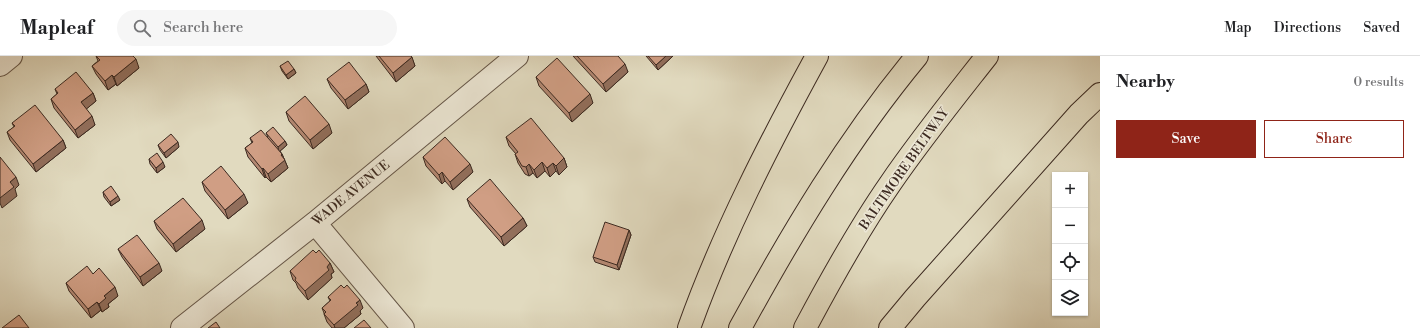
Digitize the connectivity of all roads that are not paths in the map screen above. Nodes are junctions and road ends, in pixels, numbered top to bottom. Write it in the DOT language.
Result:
graph roads {
  1 [pos="11,56"];
  2 [pos="517,56"];
  3 [pos="817,56"];
  4 [pos="917,56"];
  5 [pos="987,56"];
  6 [pos="0,65"];
  7 [pos="1100,94"];
  8 [pos="315,223"];
  9 [pos="182,328"];
  10 [pos="403,328"];
  11 [pos="689,328"];
  12 [pos="740,328"];
  13 [pos="804,328"];
  14 [pos="890,328"];
  1 -- 6 [label="street"];
  2 -- 8 [label="street, WADE AVENUE"];
  3 -- 11 [label="highway"];
  4 -- 12 [label="highway"];
  5 -- 13 [label="highway, BALTIMORE BELTWAY"];
  7 -- 14 [label="highway"];
  8 -- 9 [label="street, WADE AVENUE"];
  8 -- 10 [label="street"];
}
